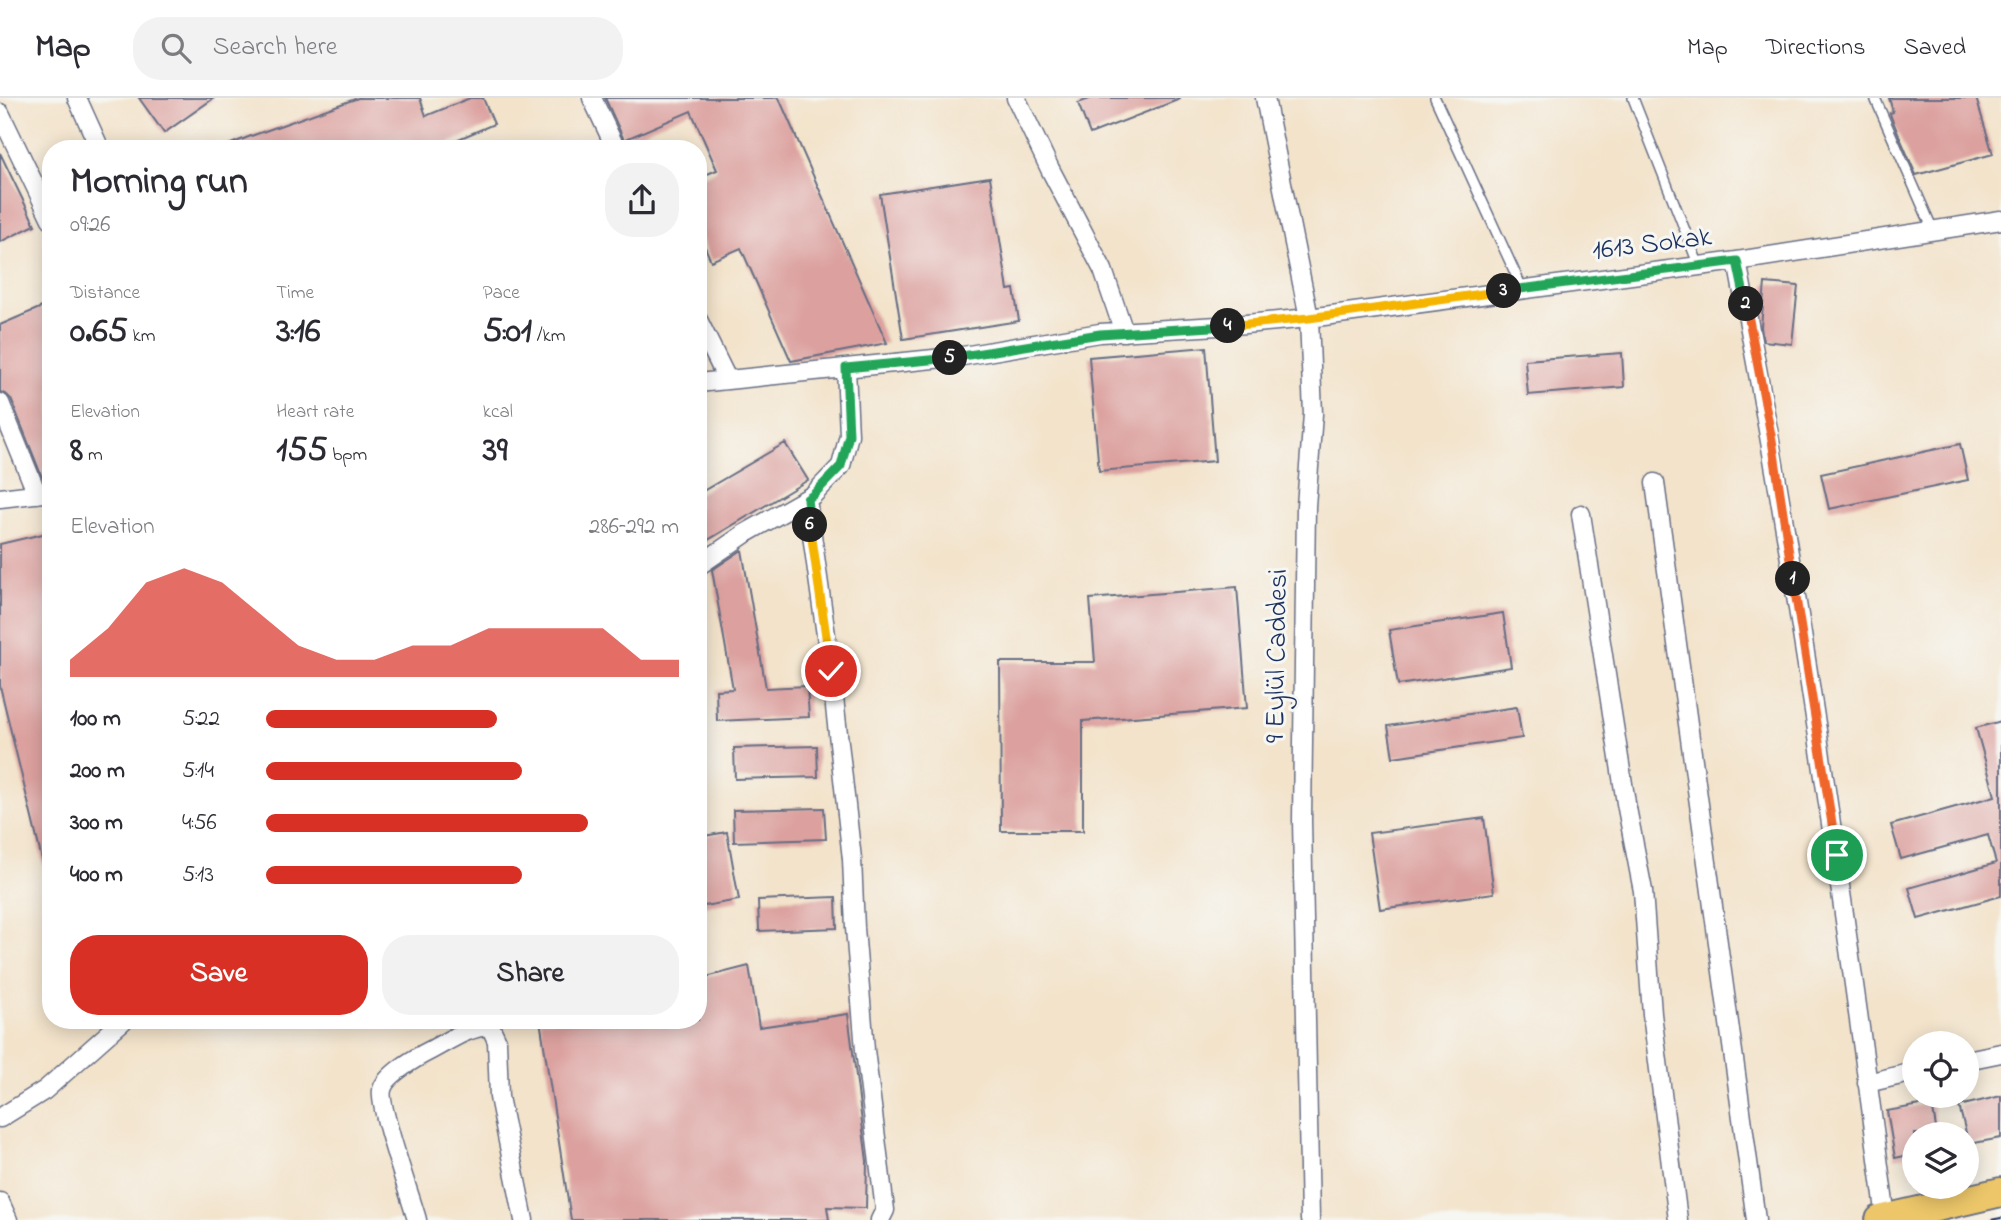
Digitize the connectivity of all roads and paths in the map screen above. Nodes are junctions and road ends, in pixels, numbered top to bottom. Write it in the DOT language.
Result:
graph roads {
  1 [pos="77,98"];
  2 [pos="592,98"];
  3 [pos="1016,98"];
  4 [pos="1265,98"];
  5 [pos="1435,98"];
  6 [pos="1633,98"];
  7 [pos="1875,98"];
  8 [pos="0,113"];
  9 [pos="96,140"];
  10 [pos="612,140"];
  11 [pos="42,200"];
  12 [pos="2001,220"];
  13 [pos="1933,230"];
  14 [pos="1737,261"];
  15 [pos="1699,266"];
  16 [pos="1522,288"];
  17 [pos="1309,318"];
  18 [pos="1124,332"];
  19 [pos="707,338"];
  20 [pos="846,368"];
  21 [pos="727,379"];
  22 [pos="707,382"];
  23 [pos="0,403"];
  24 [pos="1655,483"];
  25 [pos="42,489"];
  26 [pos="42,493"];
  27 [pos="0,498"];
  28 [pos="807,499"];
  29 [pos="1581,514"];
  30 [pos="707,560"];
  31 [pos="114,1029"];
  32 [pos="472,1029"];
  33 [pos="491,1029"];
  34 [pos="2001,1052"];
  35 [pos="1979,1057"];
  36 [pos="1902,1075"];
  37 [pos="1867,1083"];
  38 [pos="0,1118"];
  39 [pos="2001,1192"];
  40 [pos="0,1202"];
  41 [pos="1883,1219"];
  42 [pos="8,1220"];
  43 [pos="417,1220"];
  44 [pos="524,1220"];
  45 [pos="880,1220"];
  46 [pos="1310,1220"];
  47 [pos="1678,1220"];
  48 [pos="1756,1220"];
  1 -- 9 [label="street"];
  2 -- 10 [label="street"];
  3 -- 18 [label="street"];
  4 -- 17 [label="street, 9 Eylül Caddesi"];
  5 -- 16 [label="lane"];
  6 -- 15 [label="lane"];
  7 -- 13 [label="lane"];
  8 -- 11 [label="street"];
  12 -- 13 [label="street, 1613 Sokak"];
  13 -- 14 [label="street, 1613 Sokak"];
  14 -- 15 [label="street, 1613 Sokak"];
  14 -- 37 [label="street"];
  15 -- 16 [label="street, 1613 Sokak"];
  16 -- 17 [label="street, 1613 Sokak"];
  17 -- 18 [label="street, 1613 Sokak"];
  17 -- 46 [label="street, 9 Eylül Caddesi"];
  18 -- 20 [label="street, 1613 Sokak"];
  19 -- 21 [label="street"];
  20 -- 21 [label="street, 1613 Sokak"];
  20 -- 28 [label="street"];
  21 -- 22 [label="street, 1613 Sokak"];
  23 -- 25 [label="street"];
  24 -- 48 [label="street"];
  26 -- 27 [label="street"];
  28 -- 30 [label="street"];
  28 -- 45 [label="street"];
  29 -- 47 [label="street"];
  31 -- 38 [label="street"];
  32 -- 43 [label="street"];
  33 -- 44 [label="street"];
  34 -- 35 [label="street"];
  36 -- 37 [label="street"];
  37 -- 41 [label="street"];
  39 -- 41 [label="main road"];
  40 -- 42 [label="street"];
}
